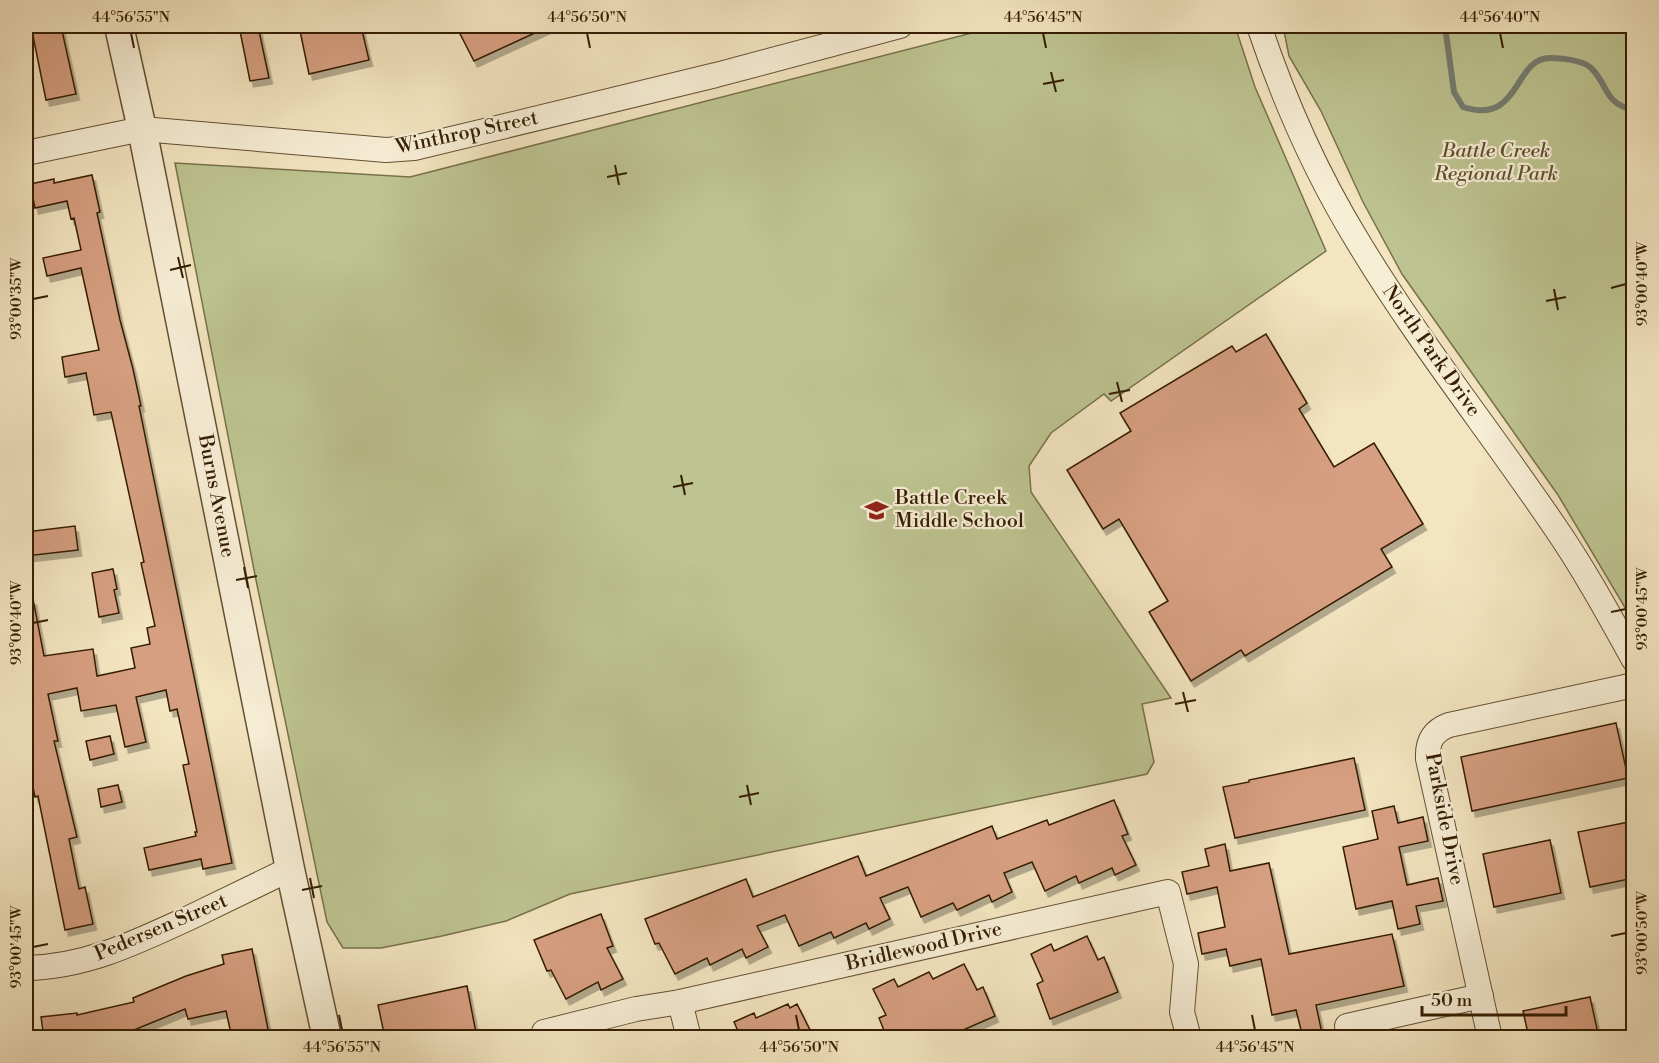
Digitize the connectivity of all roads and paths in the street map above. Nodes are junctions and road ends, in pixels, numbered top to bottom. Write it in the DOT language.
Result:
graph roads {
  1 [pos="119,26"];
  2 [pos="900,26"];
  3 [pos="1259,26"];
  4 [pos="142,129"];
  5 [pos="26,153"];
  6 [pos="1634,660"];
  7 [pos="1634,685"];
  8 [pos="290,869"];
  9 [pos="26,968"];
  10 [pos="1481,996"];
  11 [pos="680,1002"];
  12 [pos="544,1032"];
  13 [pos="327,1038"];
  14 [pos="689,1038"];
  15 [pos="1189,1038"];
  16 [pos="1349,1038"];
  17 [pos="1490,1038"];
  1 -- 4 [label="street, Burns Avenue"];
  2 -- 4 [label="street, Winthrop Street"];
  3 -- 6 [label="street, North Park Drive"];
  4 -- 5 [label="street, Winthrop Street"];
  4 -- 8 [label="street, Burns Avenue"];
  7 -- 10 [label="street, Parkside Drive"];
  8 -- 9 [label="street, Pedersen Street"];
  8 -- 13 [label="street, Burns Avenue"];
  10 -- 16 [label="street"];
  10 -- 17 [label="street, Parkside Drive"];
  11 -- 12 [label="street, Bridlewood Drive"];
  11 -- 14 [label="street"];
  11 -- 15 [label="street, Bridlewood Drive"];
}
